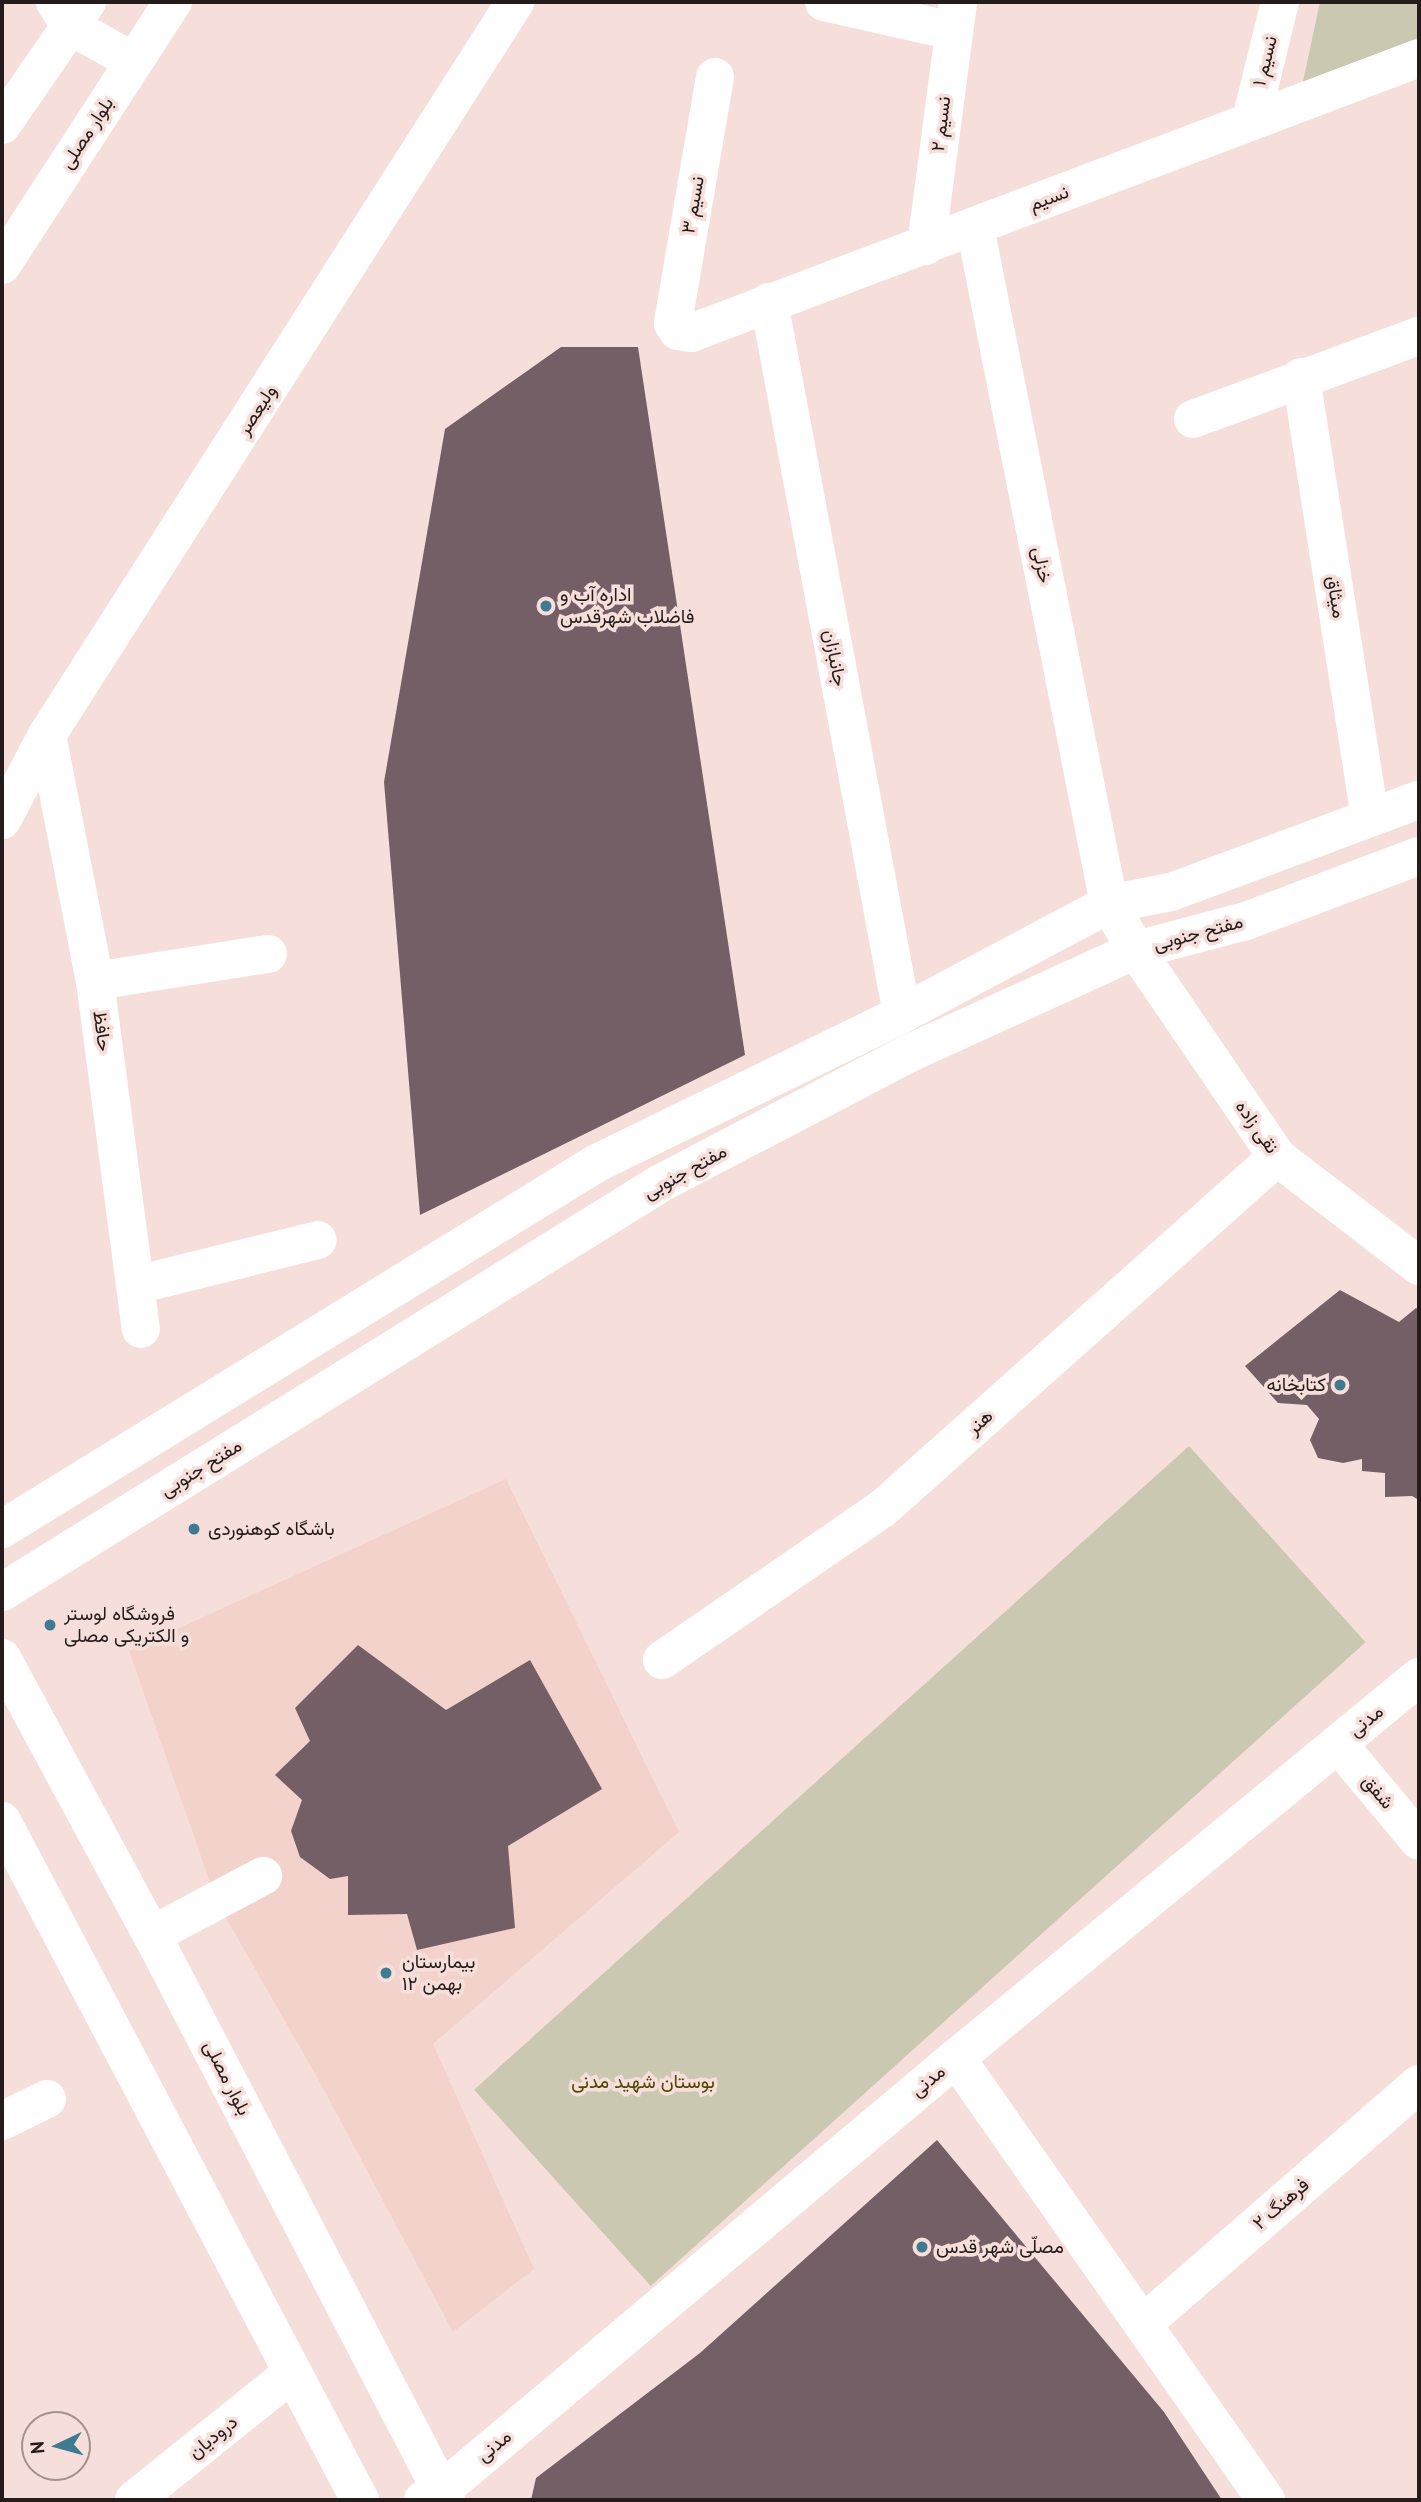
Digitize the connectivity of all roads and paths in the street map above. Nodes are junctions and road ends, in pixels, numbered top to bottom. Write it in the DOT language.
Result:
graph roads {
  1 [pos="173,2"];
  2 [pos="515,2"];
  3 [pos="824,2"];
  4 [pos="1280,2"];
  5 [pos="71,10"];
  6 [pos="955,16"];
  7 [pos="1419,58"];
  8 [pos="133,61"];
  9 [pos="715,77"];
  10 [pos="1251,120"];
  11 [pos="2,125"];
  12 [pos="975,227"];
  13 [pos="926,246"];
  14 [pos="2,265"];
  15 [pos="769,302"];
  16 [pos="678,331"];
  17 [pos="1419,336"];
  18 [pos="1301,377"];
  19 [pos="1193,419"];
  20 [pos="47,734"];
  21 [pos="1419,800"];
  22 [pos="1370,816"];
  23 [pos="2,820"];
  24 [pos="1414,865"];
  25 [pos="1109,904"];
  26 [pos="1136,950"];
  27 [pos="268,954"];
  28 [pos="95,981"];
  29 [pos="902,1014"];
  30 [pos="639,1145"];
  31 [pos="1277,1157"];
  32 [pos="662,1183"];
  33 [pos="318,1240"];
  34 [pos="1419,1266"];
  35 [pos="135,1285"];
  36 [pos="141,1329"];
  37 [pos="2,1529"];
  38 [pos="2,1592"];
  39 [pos="2,1658"];
  40 [pos="662,1660"];
  41 [pos="1419,1677"];
  42 [pos="1338,1744"];
  43 [pos="2,1821"];
  44 [pos="1419,1841"];
  45 [pos="263,1876"];
  46 [pos="152,1935"];
  47 [pos="956,2058"];
  48 [pos="1419,2084"];
  49 [pos="47,2099"];
  50 [pos="2,2121"];
  51 [pos="1144,2323"];
  52 [pos="292,2373"];
  53 [pos="437,2497"];
  54 [pos="134,2500"];
  55 [pos="360,2500"];
  56 [pos="1266,2500"];
  1 -- 8 [label="street, بلوار مصلی"];
  2 -- 20 [label="street, ولیعصر"];
  3 -- 6 [label="street"];
  4 -- 10 [label="street, نسیم ۱"];
  5 -- 8 [label="street"];
  5 -- 11 [label="street"];
  6 -- 13 [label="street, نسیم ۲"];
  7 -- 10 [label="street, نسیم"];
  8 -- 14 [label="street, بلوار مصلی"];
  9 -- 16 [label="street, نسیم ۳"];
  10 -- 12 [label="street, نسیم"];
  12 -- 13 [label="street, نسیم"];
  12 -- 25 [label="street, خزلی"];
  13 -- 15 [label="street, نسیم"];
  15 -- 16 [label="street, نسیم"];
  15 -- 29 [label="street, جانبازان"];
  17 -- 18 [label="street"];
  18 -- 19 [label="street"];
  18 -- 22 [label="street, میثاق"];
  20 -- 23 [label="street, ولیعصر"];
  20 -- 28 [label="street, حافظ"];
  21 -- 22 [label="street"];
  22 -- 25 [label="street"];
  24 -- 26 [label="street, مفتح جنوبی"];
  25 -- 26 [label="street, خزلی"];
  25 -- 29 [label="street"];
  26 -- 31 [label="street, نقی زاده"];
  26 -- 32 [label="street, مفتح جنوبی"];
  27 -- 28 [label="street"];
  28 -- 35 [label="street, حافظ"];
  29 -- 30 [label="street"];
  30 -- 32 [label="street"];
  30 -- 37 [label="street"];
  31 -- 34 [label="street, نقی زاده"];
  31 -- 40 [label="street, هنر"];
  32 -- 38 [label="street, مفتح جنوبی"];
  33 -- 35 [label="street"];
  35 -- 36 [label="street, حافظ"];
  39 -- 46 [label="street, بلوار مصلی"];
  41 -- 42 [label="street, مدنی"];
  42 -- 44 [label="street, شفق"];
  42 -- 47 [label="street, مدنی"];
  43 -- 52 [label="street"];
  45 -- 46 [label="street"];
  46 -- 53 [label="street, بلوار مصلی"];
  47 -- 51 [label="street"];
  47 -- 53 [label="street, مدنی"];
  48 -- 51 [label="street, فرهنگ ۲"];
  49 -- 50 [label="street"];
  51 -- 56 [label="street"];
  52 -- 54 [label="street, درودیان"];
  52 -- 55 [label="street"];
}
